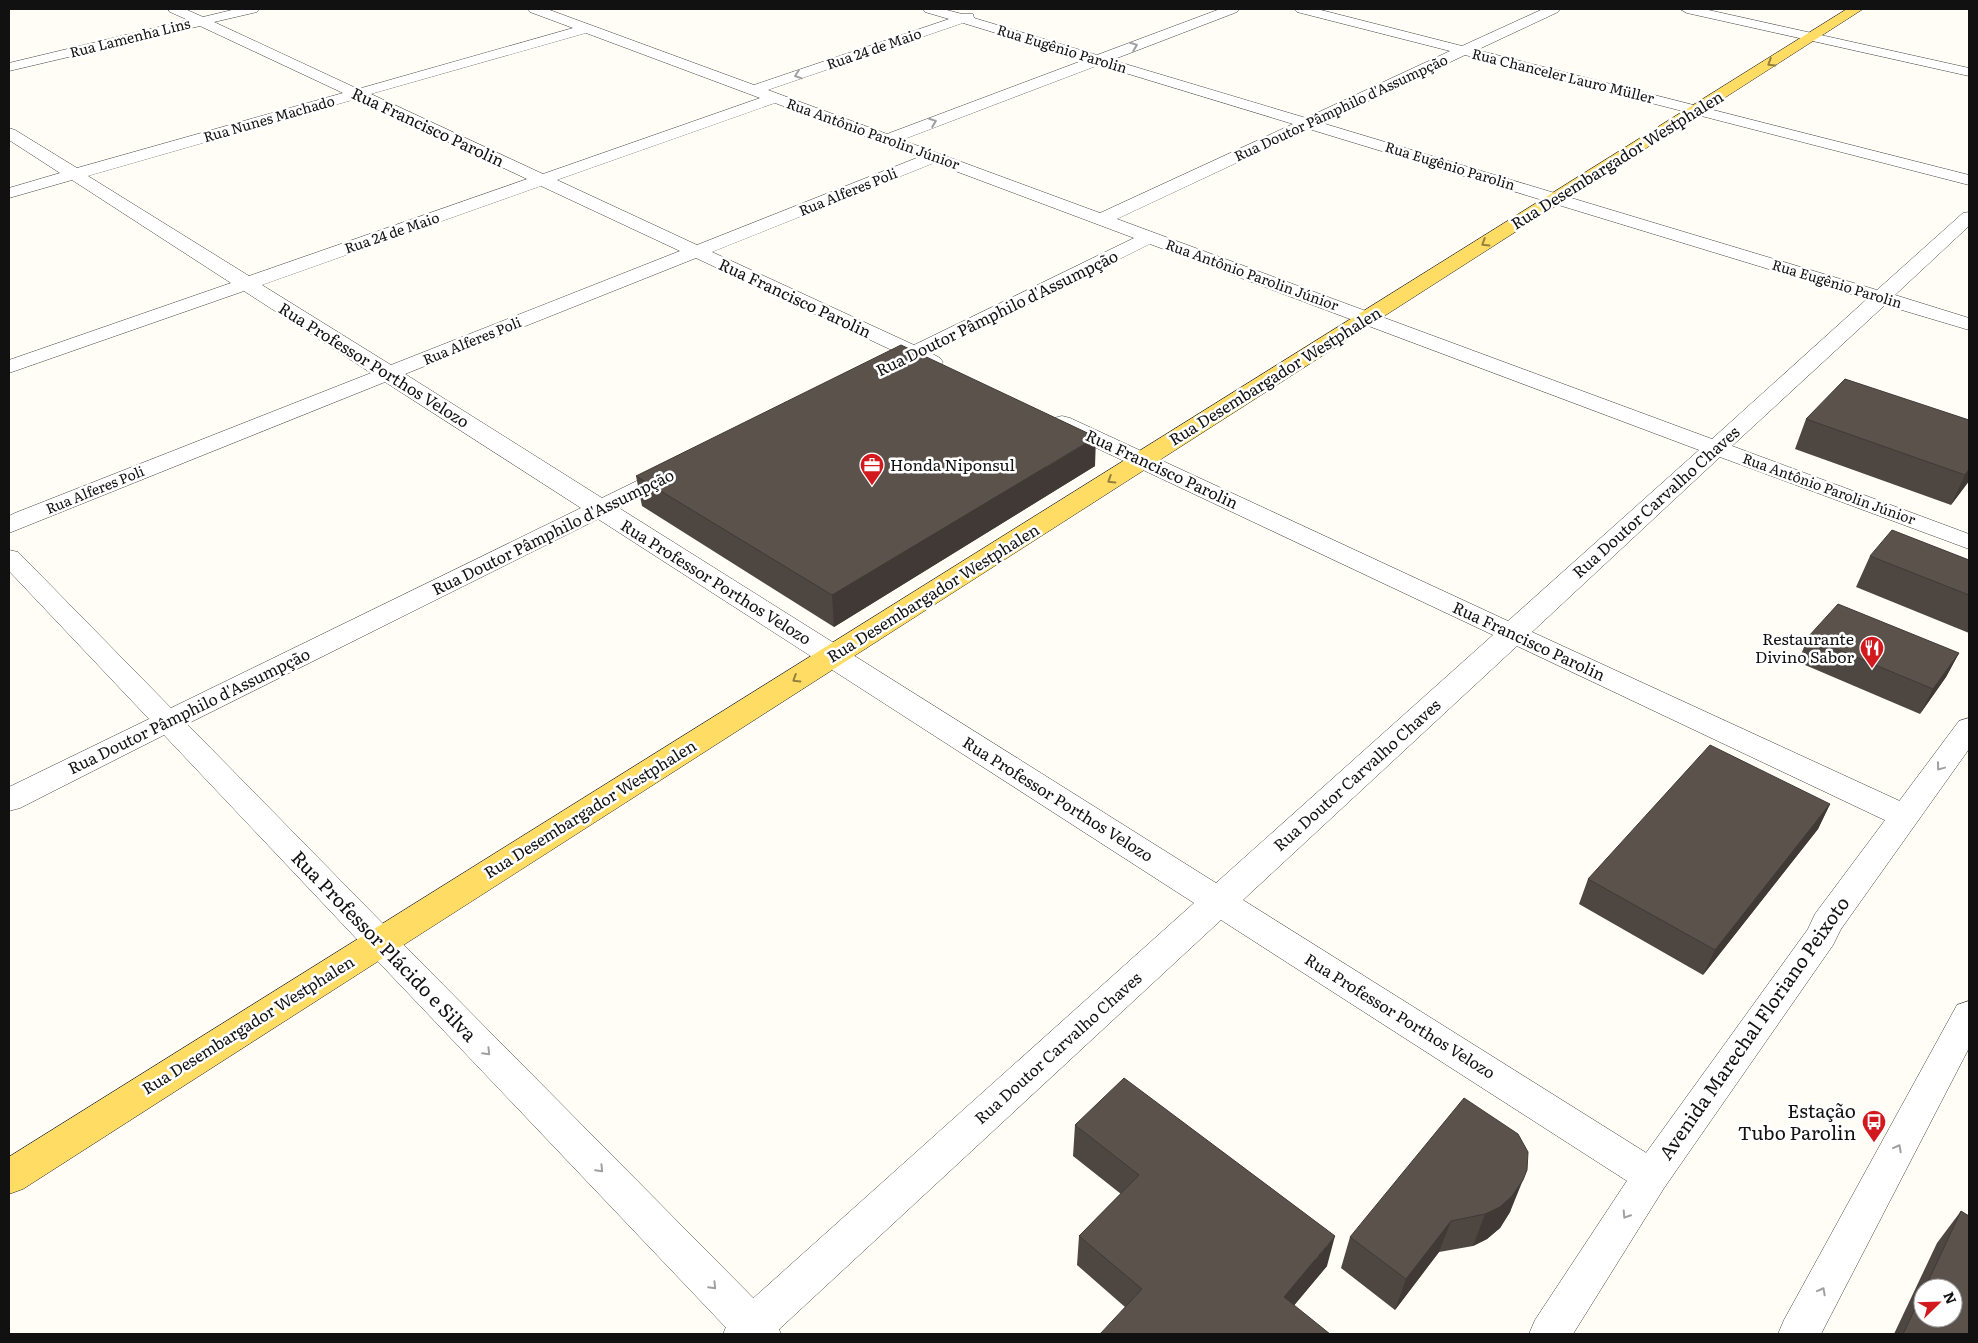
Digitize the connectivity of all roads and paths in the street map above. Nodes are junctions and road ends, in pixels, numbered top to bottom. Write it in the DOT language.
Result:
graph roads {
  1 [pos="175,9"];
  2 [pos="252,9"];
  3 [pos="564,9"];
  4 [pos="930,9"];
  5 [pos="1232,9"];
  6 [pos="1302,9"];
  7 [pos="1552,9"];
  8 [pos="1687,9"];
  9 [pos="1856,9"];
  10 [pos="542,11"];
  11 [pos="986,11"];
  12 [pos="964,19"];
  13 [pos="201,21"];
  14 [pos="588,28"];
  15 [pos="1812,37"];
  16 [pos="1464,50"];
  17 [pos="1098,60"];
  18 [pos="9,67"];
  19 [pos="1969,72"];
  20 [pos="754,90"];
  21 [pos="357,94"];
  22 [pos="775,98"];
  23 [pos="1696,110"];
  24 [pos="1307,123"];
  25 [pos="9,133"];
  26 [pos="887,140"];
  27 [pos="935,157"];
  28 [pos="74,174"];
  29 [pos="542,180"];
  30 [pos="1969,180"];
  31 [pos="9,193"];
  32 [pos="1556,199"];
  33 [pos="1969,216"];
  34 [pos="1102,219"];
  35 [pos="1150,237"];
  36 [pos="696,252"];
  37 [pos="246,284"];
  38 [pos="1881,297"];
  39 [pos="1367,318"];
  40 [pos="1969,324"];
  41 [pos="914,354"];
  42 [pos="9,367"];
  43 [pos="950,370"];
  44 [pos="879,371"];
  45 [pos="388,374"];
  46 [pos="1047,416"];
  47 [pos="1716,448"];
  48 [pos="1142,460"];
  49 [pos="687,465"];
  50 [pos="600,508"];
  51 [pos="9,526"];
  52 [pos="1969,542"];
  53 [pos="9,557"];
  54 [pos="1513,633"];
  55 [pos="832,656"];
  56 [pos="168,722"];
  57 [pos="1969,728"];
  58 [pos="9,800"];
  59 [pos="1904,816"];
  60 [pos="1218,901"];
  61 [pos="380,942"];
  62 [pos="1969,1015"];
  63 [pos="1651,1176"];
  64 [pos="9,1177"];
  65 [pos="752,1332"];
  66 [pos="1550,1334"];
  67 [pos="1799,1334"];
  1 -- 13 [label="street, Rua Francisco Parolin"];
  2 -- 13 [label="street, Rua Lamenha Lins"];
  3 -- 10 [label="street"];
  4 -- 12 [label="street, Rua Eugênio Parolin"];
  17 -- 5 [label="street, one-way"];
  6 -- 16 [label="street, Rua Chanceler Lauro Müller"];
  7 -- 16 [label="street, Rua Doutor Pâmphilo d'Assumpção"];
  8 -- 15 [label="street"];
  9 -- 15 [label="main road, Rua Desembargador Westphalen"];
  10 -- 14 [label="street, Rua Antônio Parolin Júnior"];
  11 -- 12 [label="street, Rua 24 de Maio"];
  12 -- 17 [label="street, Rua Eugênio Parolin"];
  12 -- 20 [label="street, Rua 24 de Maio, one-way"];
  13 -- 18 [label="street, Rua Lamenha Lins"];
  13 -- 21 [label="street, Rua Francisco Parolin"];
  14 -- 20 [label="street, Rua Antônio Parolin Júnior"];
  14 -- 21 [label="street, Rua Nunes Machado"];
  15 -- 19 [label="street"];
  15 -- 23 [label="main road, Rua Desembargador Westphalen, one-way"];
  16 -- 23 [label="street, Rua Chanceler Lauro Müller"];
  16 -- 24 [label="street, Rua Doutor Pâmphilo d'Assumpção"];
  17 -- 24 [label="street, Rua Eugênio Parolin"];
  26 -- 17 [label="street, one-way"];
  20 -- 22 [label="street, Rua Antônio Parolin Júnior"];
  21 -- 28 [label="street, Rua Nunes Machado"];
  21 -- 29 [label="street, Rua Francisco Parolin"];
  22 -- 26 [label="street, Rua Antônio Parolin Júnior"];
  22 -- 29 [label="street, Rua 24 de Maio"];
  23 -- 30 [label="street, Rua Chanceler Lauro Müller"];
  23 -- 32 [label="main road, Rua Desembargador Westphalen"];
  24 -- 32 [label="street, Rua Eugênio Parolin"];
  24 -- 34 [label="street, Rua Doutor Pâmphilo d'Assumpção"];
  25 -- 28 [label="street, Rua Professor Porthos Velozo"];
  26 -- 27 [label="street, Rua Antônio Parolin Júnior"];
  27 -- 34 [label="street, Rua Antônio Parolin Júnior"];
  27 -- 36 [label="street, Rua Alferes Poli"];
  28 -- 31 [label="street, Rua Nunes Machado"];
  28 -- 37 [label="street, Rua Professor Porthos Velozo"];
  29 -- 36 [label="street, Rua Francisco Parolin"];
  29 -- 37 [label="street, Rua 24 de Maio"];
  32 -- 38 [label="street, Rua Eugênio Parolin"];
  32 -- 39 [label="main road, Rua Desembargador Westphalen, one-way"];
  33 -- 38 [label="street, Rua Doutor Carvalho Chaves"];
  34 -- 35 [label="street, Rua Antônio Parolin Júnior"];
  35 -- 39 [label="street, Rua Antônio Parolin Júnior"];
  35 -- 41 [label="street, Rua Doutor Pâmphilo d'Assumpção"];
  36 -- 41 [label="street, Rua Francisco Parolin"];
  36 -- 45 [label="street, Rua Alferes Poli"];
  37 -- 42 [label="street, Rua 24 de Maio"];
  37 -- 45 [label="street, Rua Professor Porthos Velozo"];
  38 -- 40 [label="street, Rua Eugênio Parolin"];
  38 -- 47 [label="street, Rua Doutor Carvalho Chaves"];
  39 -- 47 [label="street, Rua Antônio Parolin Júnior"];
  39 -- 48 [label="main road, Rua Desembargador Westphalen"];
  41 -- 43 [label="street, Rua Francisco Parolin"];
  41 -- 44 [label="street, Rua Doutor Pâmphilo d'Assumpção"];
  45 -- 50 [label="street, Rua Professor Porthos Velozo"];
  45 -- 51 [label="street, Rua Alferes Poli"];
  46 -- 48 [label="street, Rua Francisco Parolin"];
  47 -- 52 [label="street, Rua Antônio Parolin Júnior"];
  47 -- 54 [label="street, Rua Doutor Carvalho Chaves"];
  48 -- 54 [label="street, Rua Francisco Parolin"];
  48 -- 55 [label="main road, Rua Desembargador Westphalen, one-way"];
  49 -- 50 [label="street, Rua Doutor Pâmphilo d'Assumpção"];
  50 -- 55 [label="street, Rua Professor Porthos Velozo"];
  50 -- 56 [label="street, Rua Doutor Pâmphilo d'Assumpção"];
  53 -- 56 [label="street, Rua Professor Plácido e Silva"];
  54 -- 59 [label="street, Rua Francisco Parolin"];
  54 -- 60 [label="street, Rua Doutor Carvalho Chaves"];
  55 -- 60 [label="street, Rua Professor Porthos Velozo"];
  55 -- 61 [label="main road, Rua Desembargador Westphalen, one-way"];
  56 -- 58 [label="street, Rua Doutor Pâmphilo d'Assumpção"];
  56 -- 61 [label="street, Rua Professor Plácido e Silva"];
  57 -- 59 [label="street, Avenida Marechal Floriano Peixoto, one-way"];
  59 -- 63 [label="street, Avenida Marechal Floriano Peixoto"];
  60 -- 63 [label="street, Rua Professor Porthos Velozo"];
  60 -- 65 [label="street, Rua Doutor Carvalho Chaves"];
  61 -- 64 [label="main road, Rua Desembargador Westphalen"];
  61 -- 65 [label="street, Rua Professor Plácido e Silva, one-way"];
  67 -- 62 [label="street, one-way"];
  63 -- 66 [label="street, Avenida Marechal Floriano Peixoto, one-way"];
}
